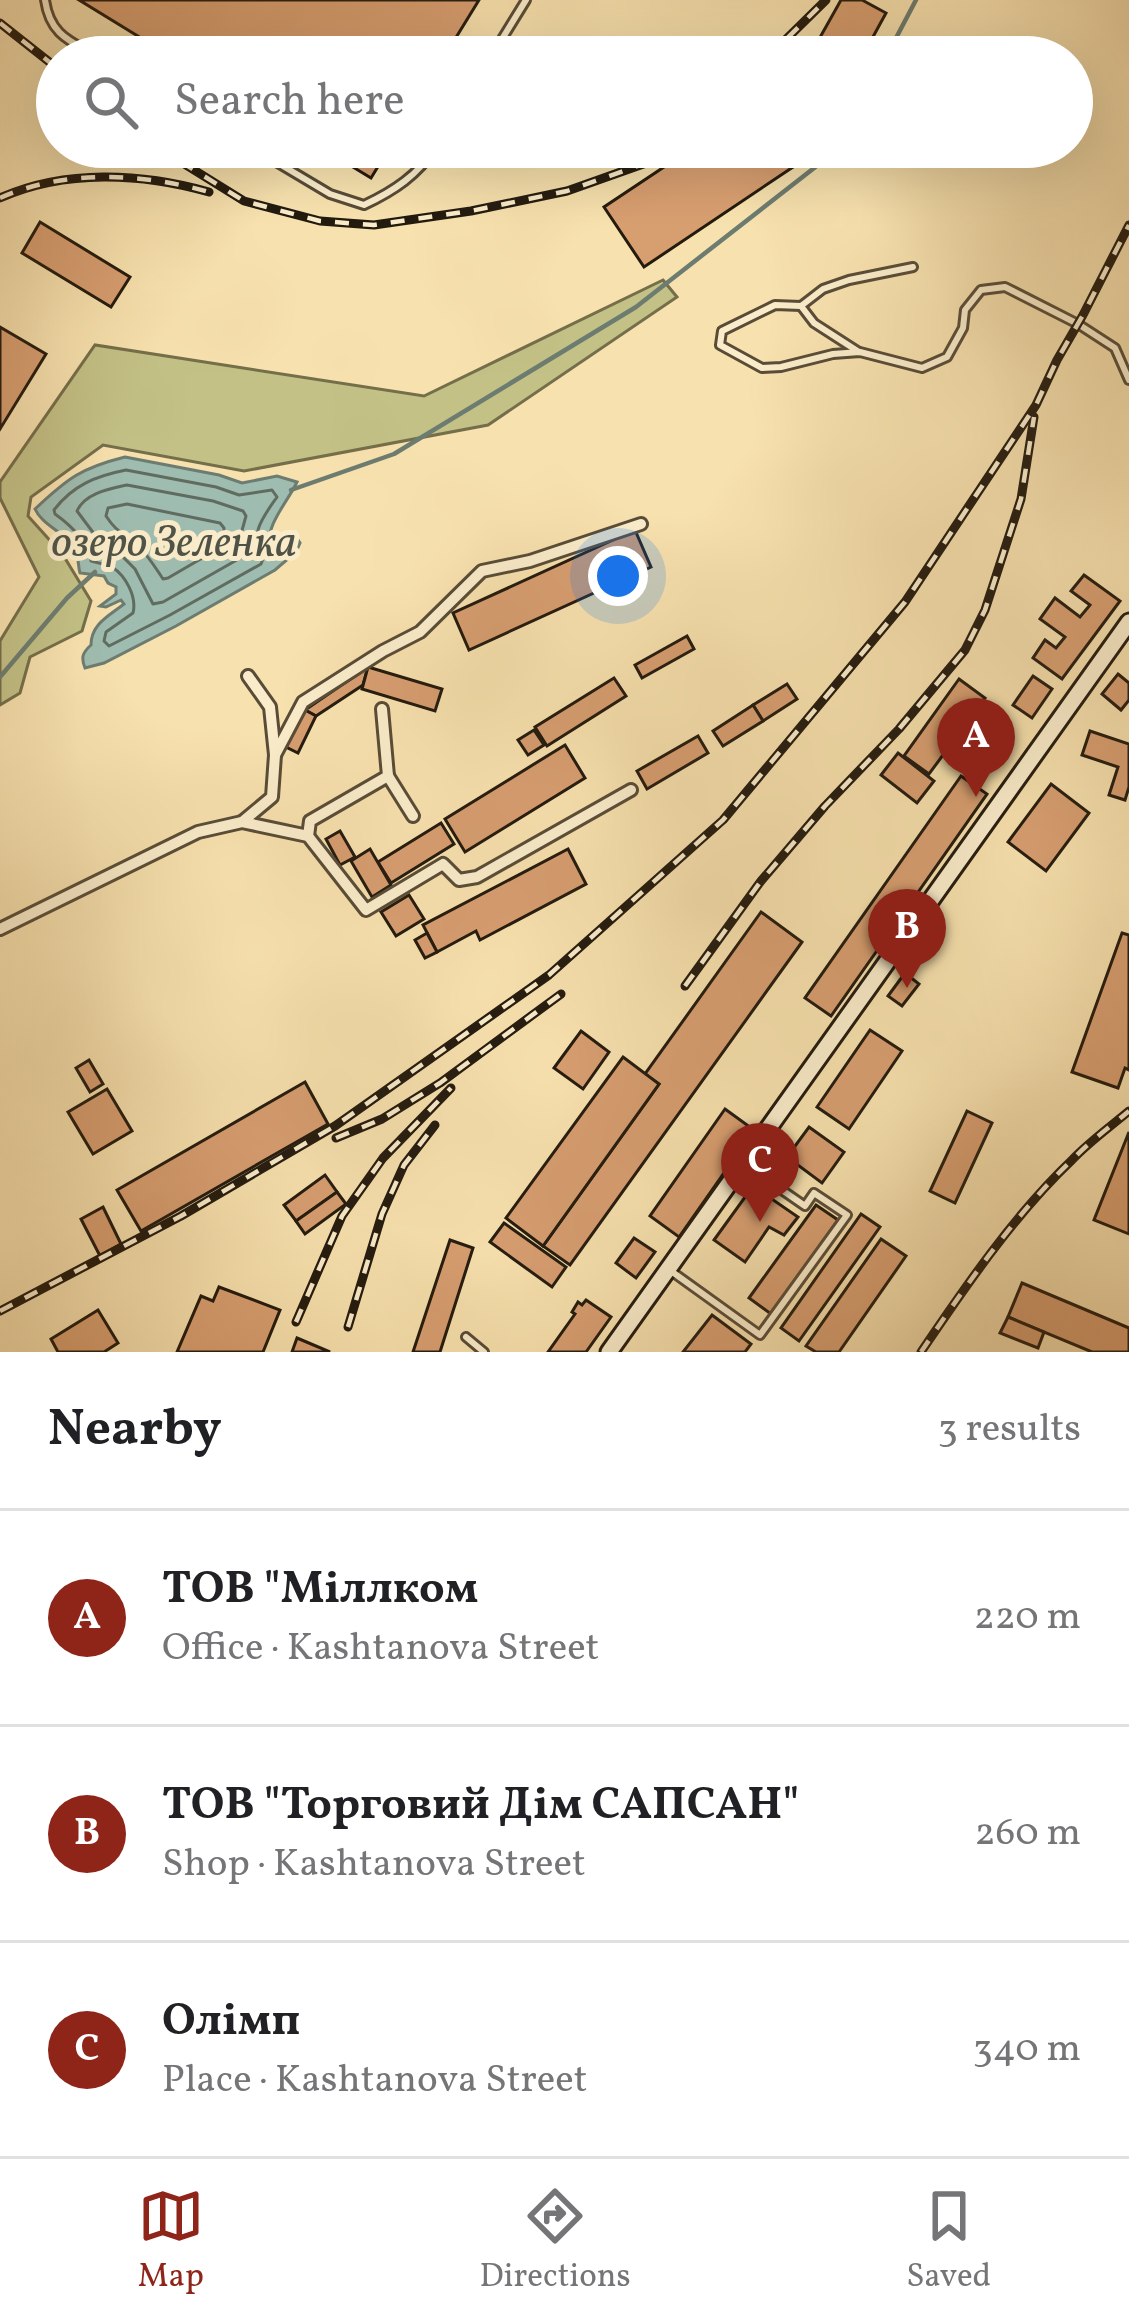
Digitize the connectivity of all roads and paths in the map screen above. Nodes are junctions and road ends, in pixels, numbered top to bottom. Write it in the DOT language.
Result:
graph roads {
  1 [pos="45,0"];
  2 [pos="526,0"];
  3 [pos="62,36"];
  4 [pos="504,36"];
  5 [pos="286,168"];
  6 [pos="422,168"];
  7 [pos="913,267"];
  8 [pos="801,306"];
  9 [pos="860,352"];
  10 [pos="1129,380"];
  11 [pos="641,524"];
  12 [pos="1129,622"];
  13 [pos="248,676"];
  14 [pos="382,709"];
  15 [pos="275,754"];
  16 [pos="388,776"];
  17 [pos="631,790"];
  18 [pos="413,816"];
  19 [pos="242,821"];
  20 [pos="308,836"];
  21 [pos="0,929"];
  22 [pos="779,1188"];
  23 [pos="668,1269"];
  24 [pos="466,1337"];
  25 [pos="484,1352"];
  26 [pos="609,1352"];
  1 -- 3 [label="lane"];
  2 -- 4 [label="lane"];
  5 -- 6 [label="lane"];
  7 -- 8 [label="lane"];
  8 -- 9 [label="lane"];
  8 -- 9 [label="lane"];
  9 -- 10 [label="lane"];
  11 -- 15 [label="street"];
  12 -- 23 [label="street"];
  13 -- 15 [label="street"];
  14 -- 16 [label="street"];
  15 -- 19 [label="street"];
  16 -- 18 [label="street"];
  16 -- 20 [label="street"];
  17 -- 20 [label="street"];
  19 -- 20 [label="street"];
  19 -- 21 [label="street"];
  22 -- 23 [label="lane"];
  23 -- 26 [label="street"];
  24 -- 25 [label="lane"];
}
